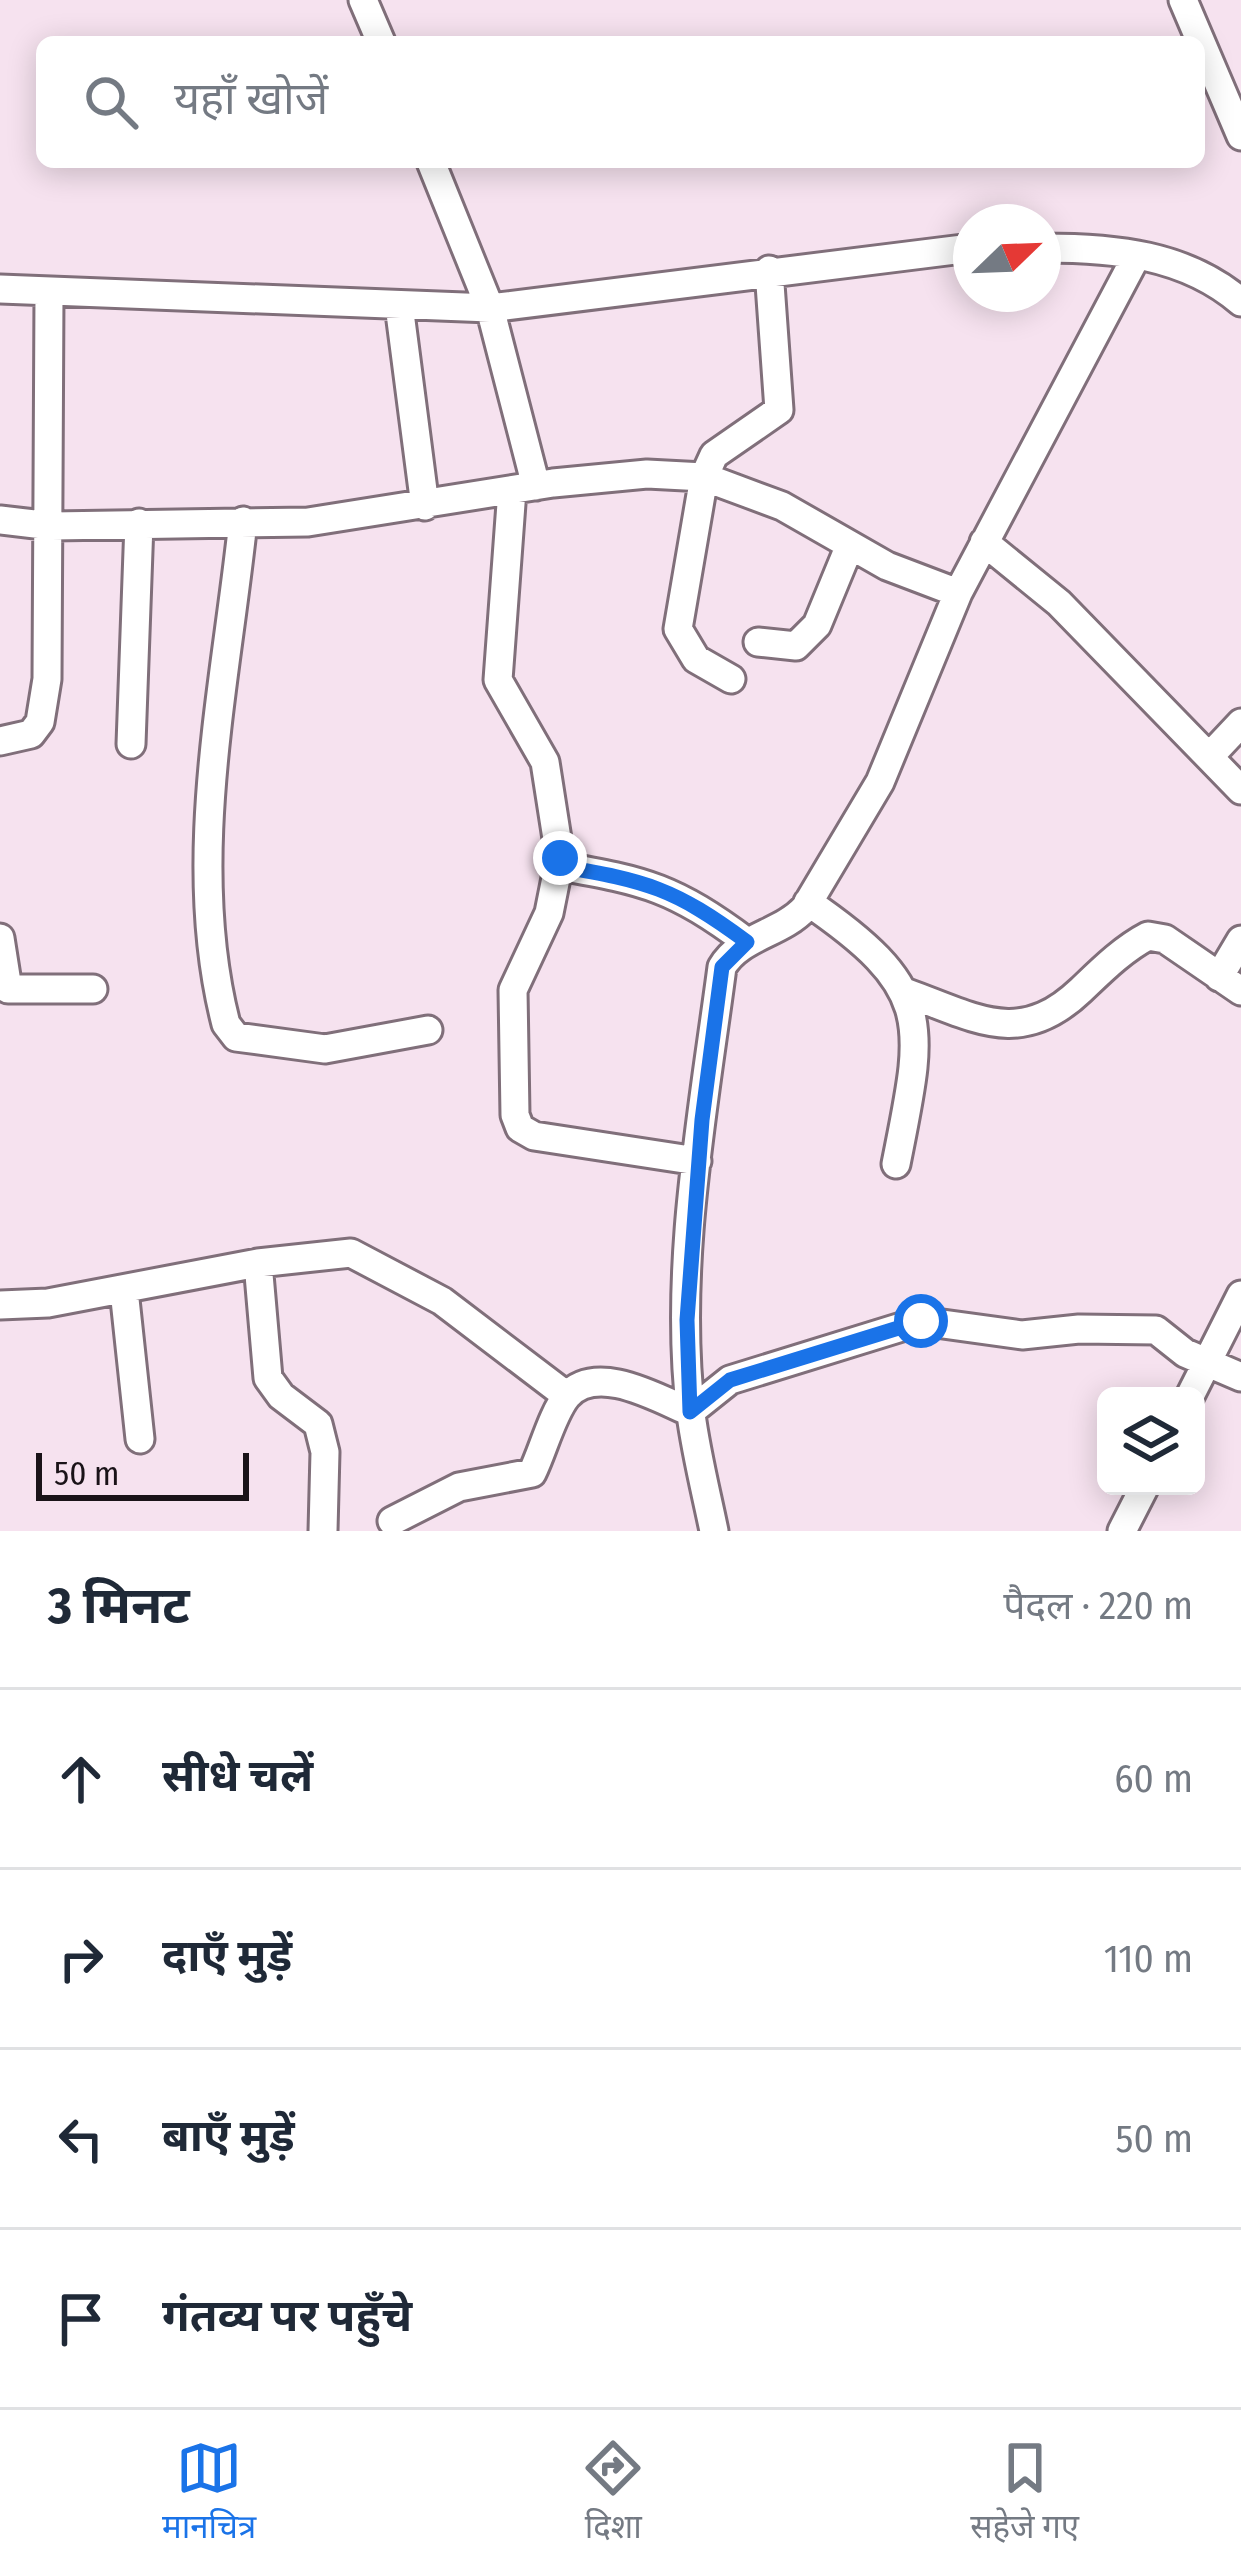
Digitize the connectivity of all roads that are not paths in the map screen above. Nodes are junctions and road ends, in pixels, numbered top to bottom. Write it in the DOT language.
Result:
graph roads {
  1 [pos="363,0"];
  2 [pos="1183,0"];
  3 [pos="378,36"];
  4 [pos="1200,36"];
  5 [pos="1205,48"];
  6 [pos="1237,117"];
  7 [pos="433,168"];
  8 [pos="1061,249"];
  9 [pos="953,250"];
  10 [pos="1137,255"];
  11 [pos="769,270"];
  12 [pos="0,289"];
  13 [pos="49,294"];
  14 [pos="1241,302"];
  15 [pos="399,305"];
  16 [pos="490,308"];
  17 [pos="704,477"];
  18 [pos="524,488"];
  19 [pos="425,506"];
  20 [pos="0,520"];
  21 [pos="243,521"];
  22 [pos="139,523"];
  23 [pos="52,526"];
  24 [pos="984,542"];
  25 [pos="850,545"];
  26 [pos="958,593"];
  27 [pos="758,642"];
  28 [pos="731,679"];
  29 [pos="1241,723"];
  30 [pos="0,741"];
  31 [pos="131,744"];
  32 [pos="1209,757"];
  33 [pos="1241,790"];
  34 [pos="559,866"];
  35 [pos="808,902"];
  36 [pos="0,938"];
  37 [pos="1241,940"];
  38 [pos="747,942"];
  39 [pos="1230,984"];
  40 [pos="93,989"];
  41 [pos="907,993"];
  42 [pos="428,1030"];
  43 [pos="698,1161"];
  44 [pos="896,1164"];
  45 [pos="258,1263"];
  46 [pos="124,1290"];
  47 [pos="1241,1295"];
  48 [pos="0,1305"];
  49 [pos="1208,1361"];
  50 [pos="1241,1377"];
  51 [pos="1195,1387"];
  52 [pos="567,1396"];
  53 [pos="690,1412"];
  54 [pos="140,1439"];
  55 [pos="1140,1495"];
  56 [pos="392,1521"];
  57 [pos="323,1531"];
  58 [pos="714,1531"];
  59 [pos="1122,1531"];
  1 -- 3 [label="street"];
  2 -- 4 [label="street"];
  5 -- 6 [label="street"];
  7 -- 16 [label="street"];
  8 -- 10 [label="street"];
  9 -- 11 [label="street"];
  10 -- 14 [label="street"];
  10 -- 24 [label="street"];
  11 -- 16 [label="street"];
  11 -- 17 [label="street"];
  12 -- 13 [label="street"];
  13 -- 15 [label="street"];
  13 -- 23 [label="street"];
  15 -- 16 [label="street"];
  15 -- 19 [label="street"];
  16 -- 18 [label="street"];
  17 -- 18 [label="street"];
  17 -- 25 [label="street"];
  17 -- 28 [label="street"];
  18 -- 19 [label="street"];
  18 -- 34 [label="street"];
  19 -- 21 [label="street"];
  20 -- 23 [label="street"];
  21 -- 22 [label="street"];
  21 -- 42 [label="street"];
  22 -- 23 [label="street"];
  22 -- 31 [label="street"];
  23 -- 30 [label="street"];
  24 -- 26 [label="street"];
  24 -- 32 [label="street"];
  25 -- 26 [label="street"];
  25 -- 27 [label="street"];
  26 -- 35 [label="street"];
  29 -- 32 [label="street"];
  32 -- 33 [label="street"];
  34 -- 38 [label="street"];
  34 -- 43 [label="street"];
  35 -- 38 [label="street"];
  35 -- 41 [label="street"];
  36 -- 40 [label="street"];
  37 -- 39 [label="street"];
  38 -- 43 [label="street"];
  39 -- 41 [label="street"];
  41 -- 44 [label="street"];
  43 -- 53 [label="street"];
  45 -- 46 [label="street"];
  45 -- 52 [label="street"];
  45 -- 57 [label="street"];
  46 -- 48 [label="street"];
  46 -- 54 [label="street"];
  47 -- 49 [label="street"];
  49 -- 50 [label="street"];
  49 -- 51 [label="street"];
  49 -- 53 [label="street"];
  52 -- 53 [label="street"];
  52 -- 56 [label="street"];
  53 -- 58 [label="street"];
  55 -- 59 [label="street"];
}
